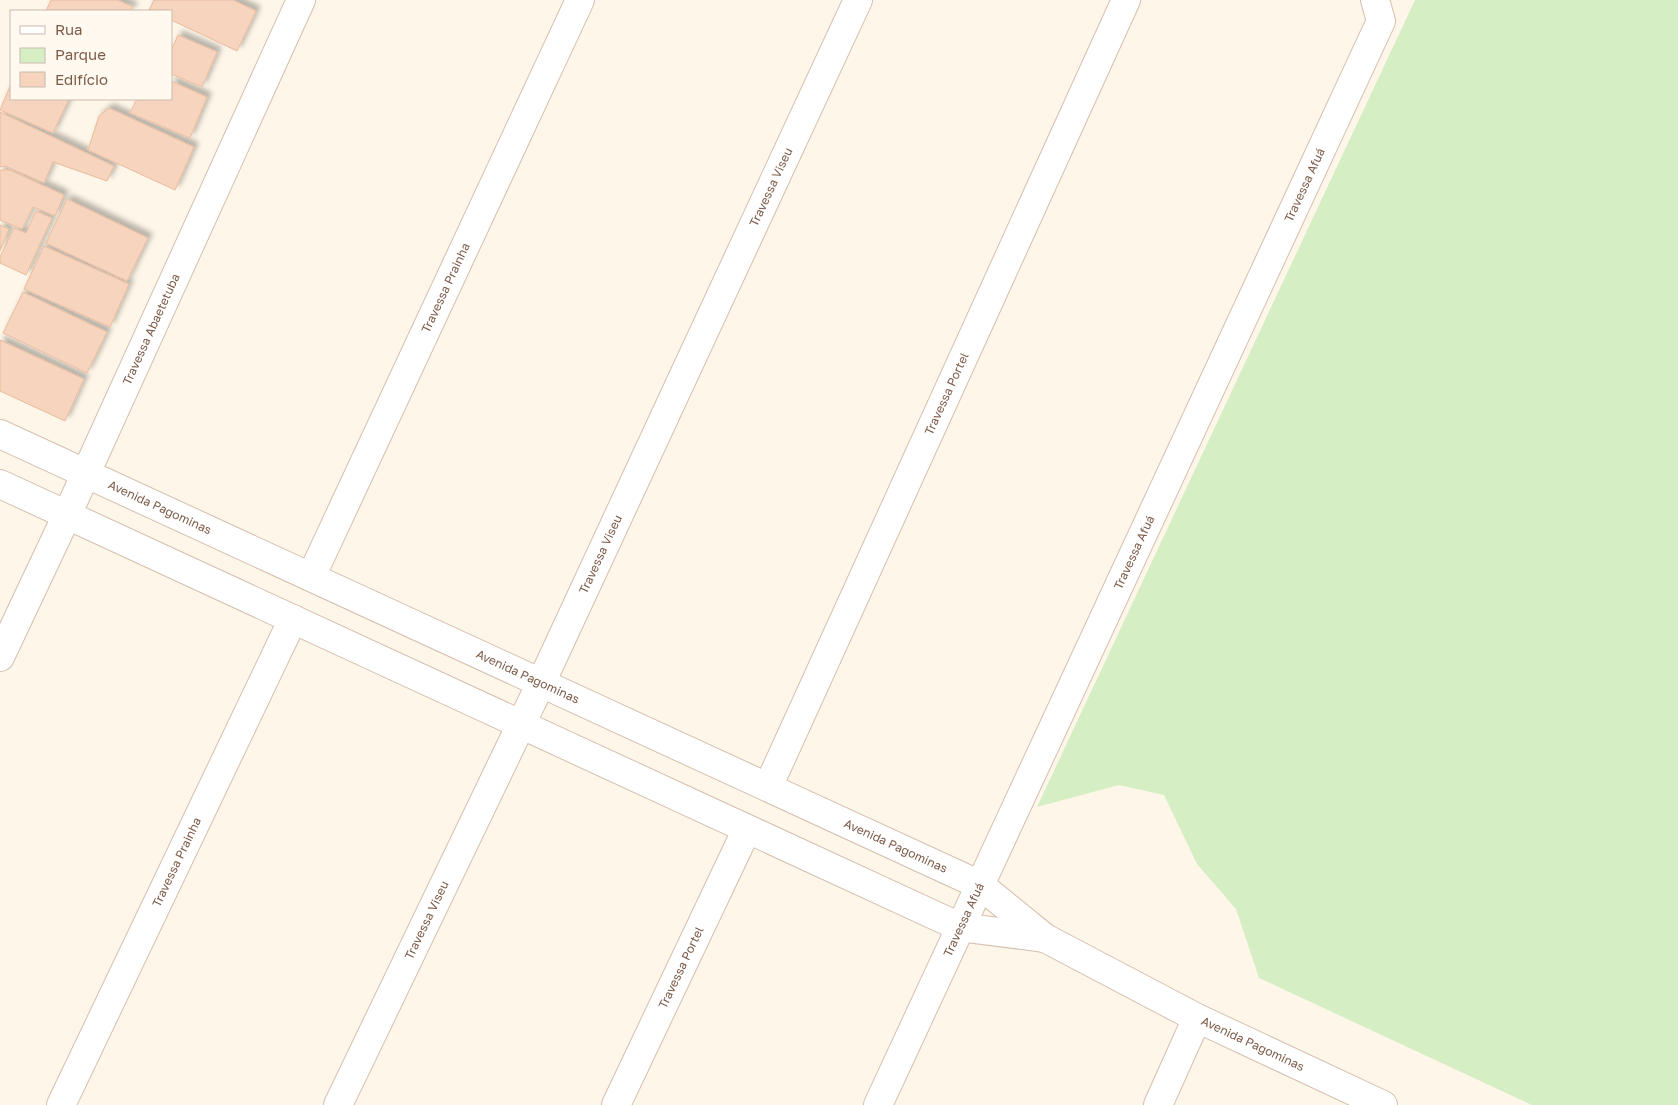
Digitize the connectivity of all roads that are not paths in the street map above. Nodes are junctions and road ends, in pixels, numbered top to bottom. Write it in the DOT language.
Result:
graph roads {
  1 [pos="302,0"];
  2 [pos="580,0"];
  3 [pos="858,0"];
  4 [pos="1126,0"];
  5 [pos="1375,0"];
  6 [pos="0,434"];
  7 [pos="86,473"];
  8 [pos="0,484"];
  9 [pos="67,515"];
  10 [pos="311,577"];
  11 [pos="293,619"];
  12 [pos="0,657"];
  13 [pos="541,683"];
  14 [pos="521,724"];
  15 [pos="768,788"];
  16 [pos="747,829"];
  17 [pos="980,885"];
  18 [pos="960,927"];
  19 [pos="1045,938"];
  20 [pos="1197,1018"];
  21 [pos="62,1105"];
  22 [pos="338,1105"];
  23 [pos="616,1105"];
  24 [pos="878,1105"];
  25 [pos="1158,1105"];
  26 [pos="1383,1105"];
  1 -- 7 [label="street, Travessa Abaetetuba"];
  2 -- 10 [label="street, Travessa Prainha"];
  3 -- 13 [label="street, Travessa Viseu"];
  4 -- 15 [label="street, Travessa Portel"];
  5 -- 17 [label="street, Travessa Afuá"];
  6 -- 7 [label="street, Avenida Pagominas"];
  7 -- 9 [label="street, Travessa Abaetetuba"];
  7 -- 10 [label="street, Avenida Pagominas"];
  8 -- 9 [label="street, Avenida Pagominas"];
  9 -- 11 [label="street, Avenida Pagominas"];
  9 -- 12 [label="street, Travessa Abaetetuba"];
  10 -- 13 [label="street, Avenida Pagominas"];
  11 -- 14 [label="street, Avenida Pagominas"];
  11 -- 21 [label="street, Travessa Prainha"];
  13 -- 14 [label="street, Travessa Viseu"];
  13 -- 15 [label="street, Avenida Pagominas"];
  14 -- 16 [label="street, Avenida Pagominas"];
  14 -- 22 [label="street, Travessa Viseu"];
  15 -- 17 [label="street, Avenida Pagominas"];
  16 -- 18 [label="street, Avenida Pagominas"];
  16 -- 23 [label="street, Travessa Portel"];
  17 -- 18 [label="street, Travessa Afuá"];
  17 -- 19 [label="street, Avenida Pagominas"];
  18 -- 19 [label="street, Avenida Pagominas"];
  18 -- 24 [label="street, Travessa Afuá"];
  19 -- 20 [label="street, Avenida Pagominas"];
  20 -- 25 [label="street"];
  20 -- 26 [label="street, Avenida Pagominas"];
}
